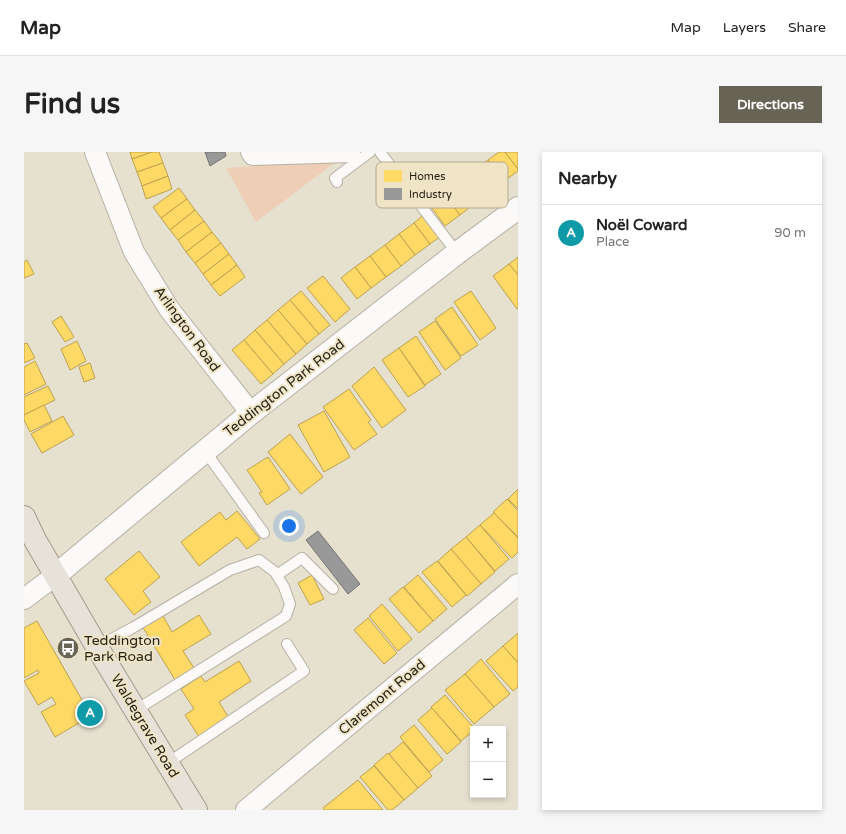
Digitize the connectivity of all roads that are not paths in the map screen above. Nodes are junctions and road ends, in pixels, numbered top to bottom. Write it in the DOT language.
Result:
graph roads {
  1 [pos="95,152"];
  2 [pos="251,152"];
  3 [pos="350,152"];
  4 [pos="370,152"];
  5 [pos="380,152"];
  6 [pos="388,162"];
  7 [pos="337,182"];
  8 [pos="423,208"];
  9 [pos="518,208"];
  10 [pos="457,253"];
  11 [pos="251,413"];
  12 [pos="205,451"];
  13 [pos="24,517"];
  14 [pos="264,534"];
  15 [pos="56,575"];
  16 [pos="277,575"];
  17 [pos="518,584"];
  18 [pos="333,589"];
  19 [pos="24,599"];
  20 [pos="287,644"];
  21 [pos="97,647"];
  22 [pos="136,710"];
  23 [pos="168,763"];
  24 [pos="196,810"];
  25 [pos="246,810"];
  1 -- 11 [label="street, Arlington Road"];
  2 -- 3 [label="street"];
  4 -- 7 [label="lane"];
  5 -- 6 [label="lane"];
  8 -- 10 [label="lane"];
  9 -- 10 [label="street, Teddington Park Road"];
  10 -- 11 [label="street, Teddington Park Road"];
  11 -- 12 [label="street, Teddington Park Road"];
  12 -- 14 [label="lane"];
  12 -- 15 [label="street, Teddington Park Road"];
  13 -- 15 [label="main road, Waldegrave Road"];
  15 -- 19 [label="street"];
  15 -- 21 [label="main road, Waldegrave Road"];
  16 -- 18 [label="lane"];
  16 -- 21 [label="lane"];
  16 -- 22 [label="lane"];
  17 -- 25 [label="street, Claremont Road"];
  20 -- 23 [label="lane"];
  21 -- 22 [label="main road, Waldegrave Road"];
  22 -- 23 [label="main road, Waldegrave Road"];
  23 -- 24 [label="main road, Waldegrave Road"];
}
